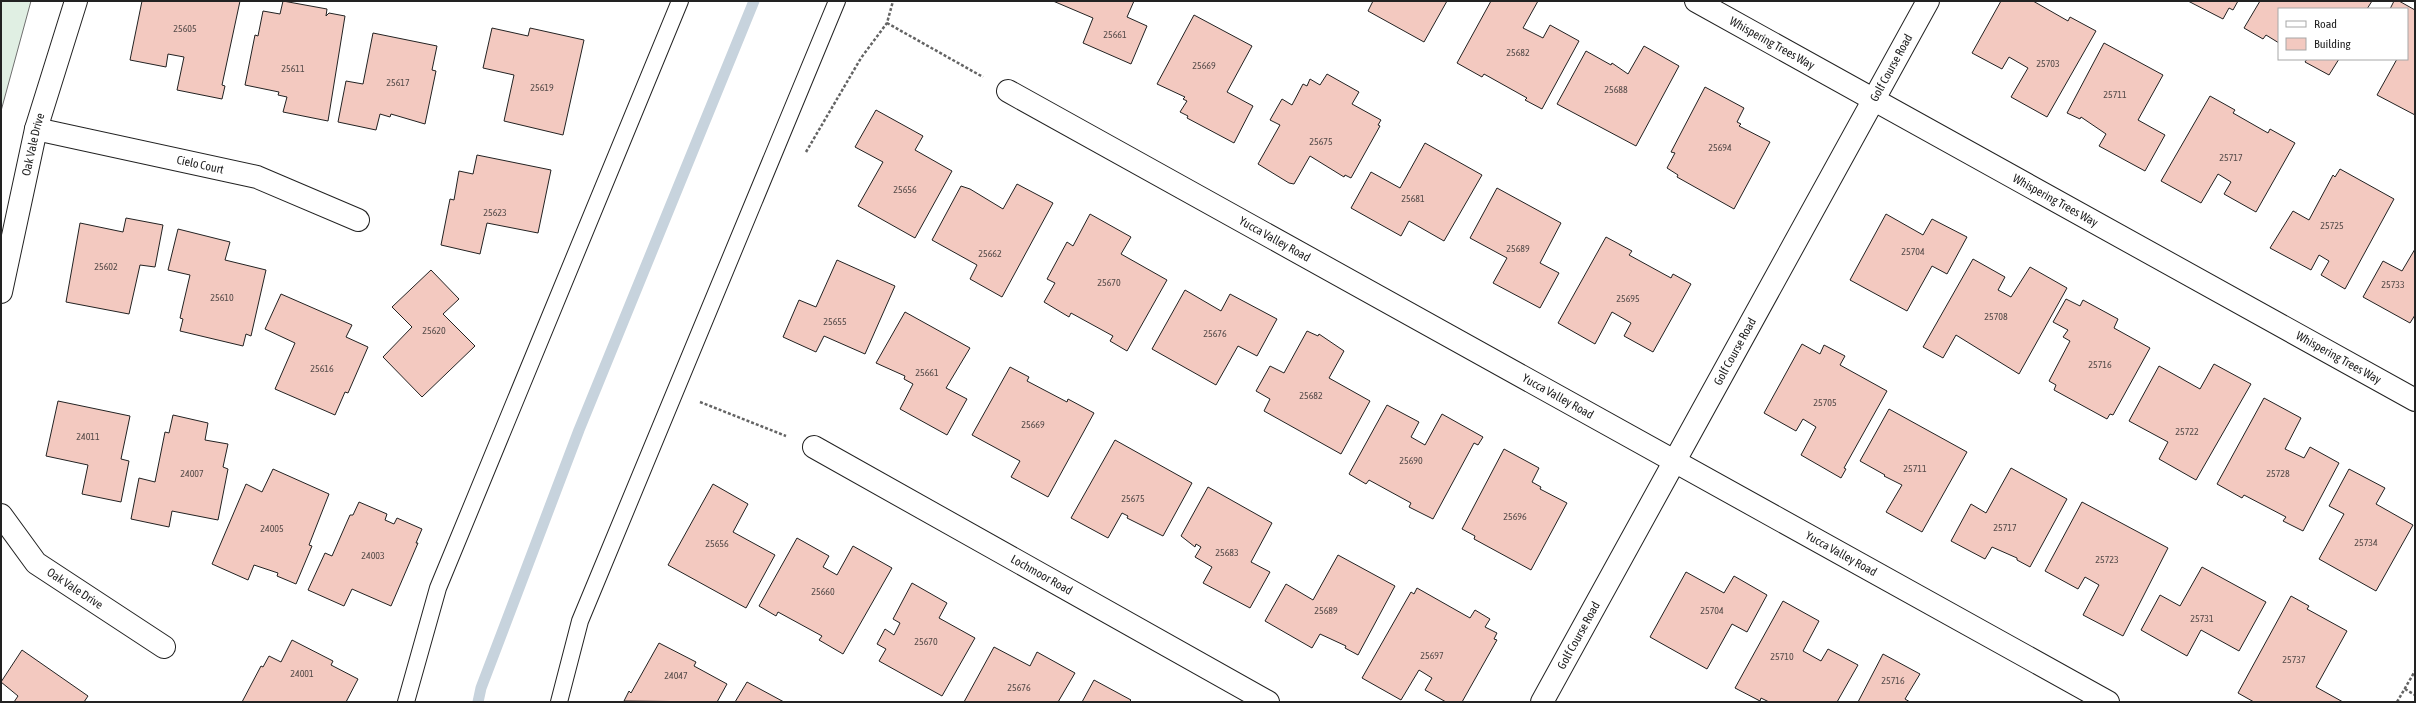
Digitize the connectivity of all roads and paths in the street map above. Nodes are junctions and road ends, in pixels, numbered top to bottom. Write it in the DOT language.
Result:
graph roads {
  1 [pos="76,1"];
  2 [pos="680,1"];
  3 [pos="837,1"];
  4 [pos="893,1"];
  5 [pos="1696,1"];
  6 [pos="1928,1"];
  7 [pos="887,23"];
  8 [pos="1008,91"];
  9 [pos="1875,99"];
  10 [pos="36,129"];
  11 [pos="803,157"];
  12 [pos="358,220"];
  13 [pos="1,292"];
  14 [pos="703,394"];
  15 [pos="2415,400"];
  16 [pos="700,402"];
  17 [pos="697,409"];
  18 [pos="814,447"];
  19 [pos="1674,461"];
  20 [pos="1,515"];
  21 [pos="164,647"];
  22 [pos="2415,671"];
  23 [pos="2405,689"];
  24 [pos="2415,695"];
  25 [pos="406,702"];
  26 [pos="559,702"];
  27 [pos="1268,702"];
  28 [pos="1542,702"];
  29 [pos="2108,702"];
  30 [pos="2397,702"];
  1 -- 10 [label="street, Oak Vale Drive"];
  2 -- 25 [label="lane"];
  3 -- 26 [label="lane"];
  4 -- 7 [label="path"];
  5 -- 9 [label="street, Whispering Trees Way"];
  6 -- 9 [label="street, Golf Course Road"];
  7 -- 8 [label="path"];
  7 -- 11 [label="path"];
  8 -- 19 [label="street, Yucca Valley Road"];
  9 -- 15 [label="street, Whispering Trees Way"];
  9 -- 19 [label="street, Golf Course Road"];
  10 -- 12 [label="street, Cielo Court"];
  10 -- 13 [label="street, Oak Vale Drive"];
  14 -- 16 [label="path"];
  16 -- 17 [label="path"];
  16 -- 18 [label="path"];
  18 -- 27 [label="street, Lochmoor Road"];
  19 -- 28 [label="street, Golf Course Road"];
  19 -- 29 [label="street, Yucca Valley Road"];
  20 -- 21 [label="street, Oak Vale Drive"];
  22 -- 23 [label="path"];
  23 -- 24 [label="path"];
  23 -- 30 [label="path"];
}
